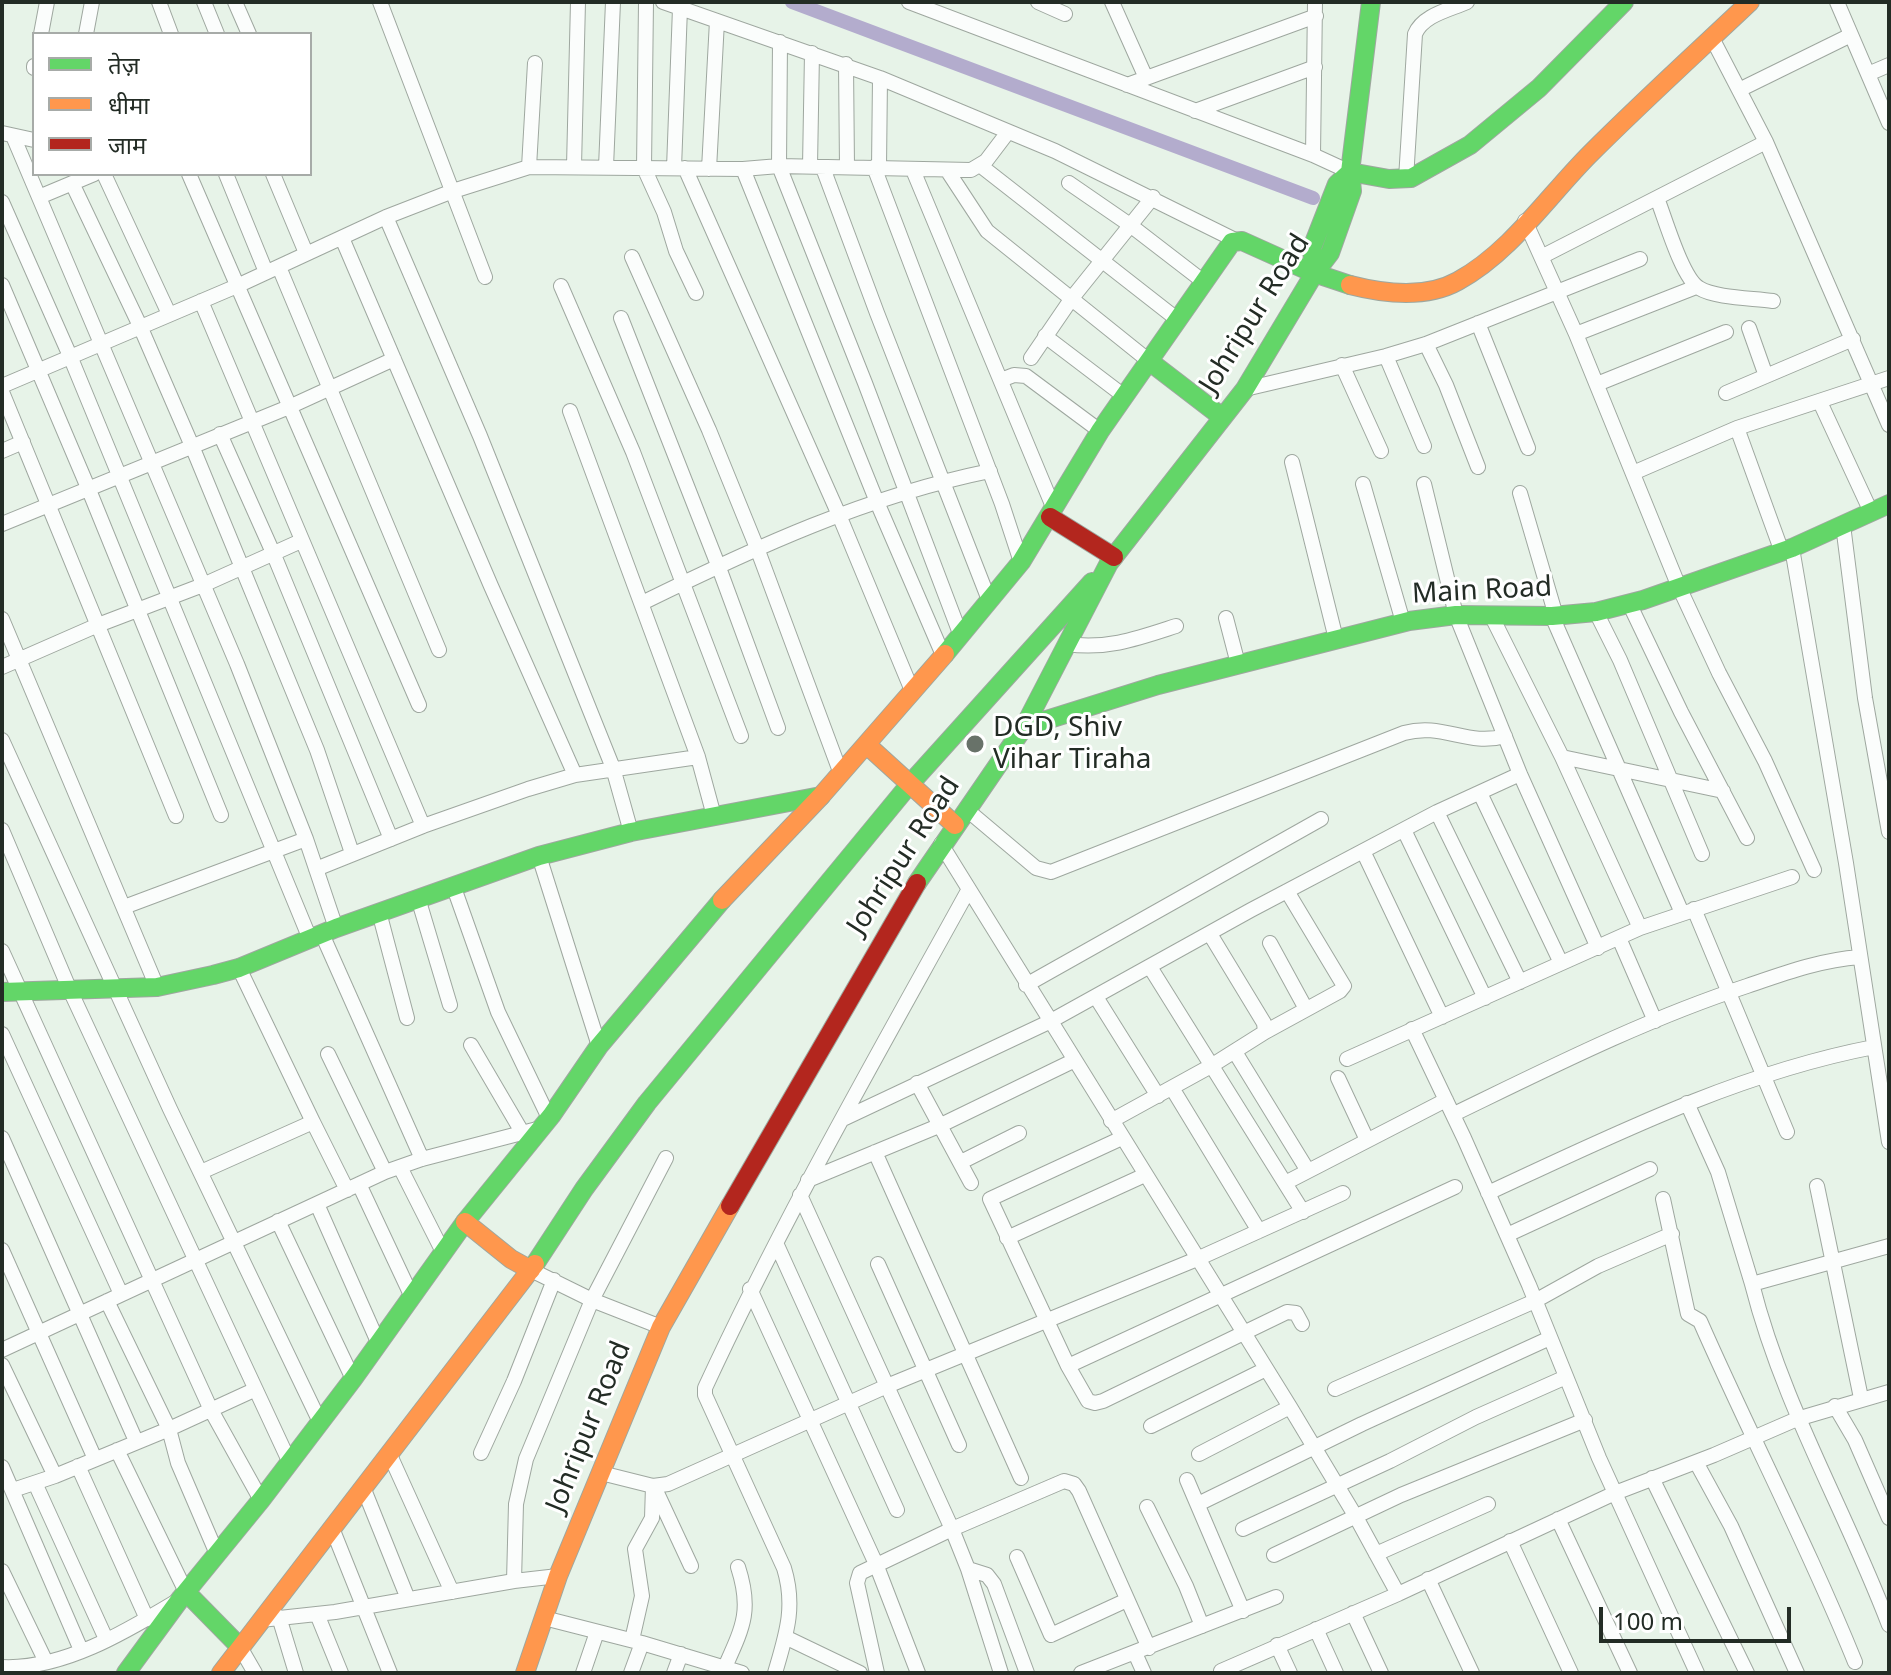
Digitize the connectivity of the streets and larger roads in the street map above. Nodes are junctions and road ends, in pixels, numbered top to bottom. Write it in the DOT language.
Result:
graph roads {
  1 [pos="47,2"];
  2 [pos="92,2"];
  3 [pos="159,2"];
  4 [pos="204,2"];
  5 [pos="235,2"];
  6 [pos="380,2"];
  7 [pos="578,2"];
  8 [pos="613,2"];
  9 [pos="646,2"];
  10 [pos="663,2"];
  11 [pos="909,2"];
  12 [pos="1038,2"];
  13 [pos="1112,2"];
  14 [pos="1371,2"];
  15 [pos="1467,2"];
  16 [pos="1624,2"];
  17 [pos="1750,2"];
  18 [pos="1840,3"];
  19 [pos="680,8"];
  20 [pos="948,9"];
  21 [pos="1316,9"];
  22 [pos="1065,14"];
  23 [pos="717,21"];
  24 [pos="41,32"];
  25 [pos="86,32"];
  26 [pos="170,32"];
  27 [pos="216,32"];
  28 [pos="248,32"];
  29 [pos="1851,35"];
  30 [pos="1712,38"];
  31 [pos="780,42"];
  32 [pos="812,53"];
  33 [pos="535,63"];
  34 [pos="846,64"];
  35 [pos="1889,65"];
  36 [pos="1315,67"];
  37 [pos="1868,74"];
  38 [pos="880,78"];
  39 [pos="1146,78"];
  40 [pos="1127,85"];
  41 [pos="1739,90"];
  42 [pos="1195,111"];
  43 [pos="1889,123"];
  44 [pos="1008,132"];
  45 [pos="8,134"];
  46 [pos="32,140"];
  47 [pos="1766,142"];
  48 [pos="1313,155"];
  49 [pos="574,166"];
  50 [pos="779,166"];
  51 [pos="981,166"];
  52 [pos="529,167"];
  53 [pos="606,167"];
  54 [pos="817,167"];
  55 [pos="847,167"];
  56 [pos="876,167"];
  57 [pos="644,168"];
  58 [pos="680,168"];
  59 [pos="709,169"];
  60 [pos="743,169"];
  61 [pos="913,170"];
  62 [pos="947,170"];
  63 [pos="89,176"];
  64 [pos="105,176"];
  65 [pos="190,176"];
  66 [pos="227,176"];
  67 [pos="274,176"];
  68 [pos="1406,179"];
  69 [pos="1346,182"];
  70 [pos="72,183"];
  71 [pos="1069,183"];
  72 [pos="453,191"];
  73 [pos="39,197"];
  74 [pos="1153,197"];
  75 [pos="1657,198"];
  76 [pos="2,202"];
  77 [pos="386,217"];
  78 [pos="1525,221"];
  79 [pos="1130,225"];
  80 [pos="342,238"];
  81 [pos="1235,240"];
  82 [pos="306,253"];
  83 [pos="1543,256"];
  84 [pos="632,257"];
  85 [pos="1640,259"];
  86 [pos="1102,261"];
  87 [pos="273,270"];
  88 [pos="1314,274"];
  89 [pos="485,277"];
  90 [pos="1204,282"];
  91 [pos="2,285"];
  92 [pos="237,286"];
  93 [pos="561,286"];
  94 [pos="1696,287"];
  95 [pos="696,293"];
  96 [pos="1559,293"];
  97 [pos="1072,298"];
  98 [pos="201,301"];
  99 [pos="1773,301"];
  100 [pos="169,314"];
  101 [pos="621,318"];
  102 [pos="1178,320"];
  103 [pos="1478,323"];
  104 [pos="140,326"];
  105 [pos="1749,328"];
  106 [pos="1726,332"];
  107 [pos="1576,334"];
  108 [pos="1045,336"];
  109 [pos="1853,339"];
  110 [pos="101,344"];
  111 [pos="1426,344"];
  112 [pos="70,356"];
  113 [pos="1386,356"];
  114 [pos="1031,358"];
  115 [pos="394,359"];
  116 [pos="1149,361"];
  117 [pos="1342,365"];
  118 [pos="39,370"];
  119 [pos="1766,376"];
  120 [pos="1889,378"];
  121 [pos="1001,380"];
  122 [pos="1597,384"];
  123 [pos="1873,385"];
  124 [pos="331,388"];
  125 [pos="2,389"];
  126 [pos="1245,389"];
  127 [pos="1726,393"];
  128 [pos="1124,396"];
  129 [pos="1820,402"];
  130 [pos="289,407"];
  131 [pos="570,411"];
  132 [pos="1222,417"];
  133 [pos="251,421"];
  134 [pos="1889,425"];
  135 [pos="1737,428"];
  136 [pos="1100,431"];
  137 [pos="220,434"];
  138 [pos="23,442"];
  139 [pos="192,446"];
  140 [pos="1424,446"];
  141 [pos="1528,448"];
  142 [pos="2,451"];
  143 [pos="1381,451"];
  144 [pos="1292,462"];
  145 [pos="151,464"];
  146 [pos="1478,467"];
  147 [pos="990,471"];
  148 [pos="1633,473"];
  149 [pos="120,477"];
  150 [pos="942,481"];
  151 [pos="1363,484"];
  152 [pos="1424,484"];
  153 [pos="89,490"];
  154 [pos="906,493"];
  155 [pos="1520,493"];
  156 [pos="877,502"];
  157 [pos="1889,504"];
  158 [pos="48,505"];
  159 [pos="1871,512"];
  160 [pos="839,515"];
  161 [pos="1055,516"];
  162 [pos="2,524"];
  163 [pos="1843,525"];
  164 [pos="301,541"];
  165 [pos="757,548"];
  166 [pos="1787,550"];
  167 [pos="274,555"];
  168 [pos="1112,560"];
  169 [pos="1021,562"];
  170 [pos="718,565"];
  171 [pos="242,568"];
  172 [pos="683,583"];
  173 [pos="203,585"];
  174 [pos="1679,587"];
  175 [pos="170,597"];
  176 [pos="989,600"];
  177 [pos="642,603"];
  178 [pos="1629,603"];
  179 [pos="138,609"];
  180 [pos="1596,612"];
  181 [pos="1456,615"];
  182 [pos="1554,616"];
  183 [pos="1492,617"];
  184 [pos="1226,618"];
  185 [pos="2,619"];
  186 [pos="1403,622"];
  187 [pos="98,625"];
  188 [pos="1176,626"];
  189 [pos="961,636"];
  190 [pos="1336,639"];
  191 [pos="1067,644"];
  192 [pos="439,650"];
  193 [pos="943,655"];
  194 [pos="19,660"];
  195 [pos="1238,664"];
  196 [pos="2,667"];
  197 [pos="913,693"];
  198 [pos="419,705"];
  199 [pos="1024,727"];
  200 [pos="778,728"];
  201 [pos="741,736"];
  202 [pos="1505,736"];
  203 [pos="2,740"];
  204 [pos="879,756"];
  205 [pos="698,757"];
  206 [pos="1562,757"];
  207 [pos="613,768"];
  208 [pos="1619,768"];
  209 [pos="841,774"];
  210 [pos="1520,774"];
  211 [pos="575,775"];
  212 [pos="1671,780"];
  213 [pos="909,785"];
  214 [pos="1723,791"];
  215 [pos="1480,793"];
  216 [pos="821,796"];
  217 [pos="1437,812"];
  218 [pos="221,815"];
  219 [pos="176,816"];
  220 [pos="714,816"];
  221 [pos="960,817"];
  222 [pos="1321,819"];
  223 [pos="423,826"];
  224 [pos="2,830"];
  225 [pos="1404,830"];
  226 [pos="631,832"];
  227 [pos="1889,832"];
  228 [pos="1747,838"];
  229 [pos="306,839"];
  230 [pos="391,839"];
  231 [pos="941,844"];
  232 [pos="1363,851"];
  233 [pos="275,853"];
  234 [pos="352,853"];
  235 [pos="1702,854"];
  236 [pos="539,856"];
  237 [pos="316,869"];
  238 [pos="1814,870"];
  239 [pos="1792,877"];
  240 [pos="453,885"];
  241 [pos="969,889"];
  242 [pos="1287,891"];
  243 [pos="418,898"];
  244 [pos="124,907"];
  245 [pos="1688,911"];
  246 [pos="379,912"];
  247 [pos="1640,928"];
  248 [pos="322,934"];
  249 [pos="1210,934"];
  250 [pos="1619,938"];
  251 [pos="1270,943"];
  252 [pos="1598,948"];
  253 [pos="2,951"];
  254 [pos="1860,957"];
  255 [pos="1561,963"];
  256 [pos="1150,967"];
  257 [pos="239,968"];
  258 [pos="1520,982"];
  259 [pos="1026,985"];
  260 [pos="157,987"];
  261 [pos="69,988"];
  262 [pos="117,989"];
  263 [pos="10,991"];
  264 [pos="1726,992"];
  265 [pos="1096,997"];
  266 [pos="1485,998"];
  267 [pos="450,1005"];
  268 [pos="1306,1009"];
  269 [pos="1442,1017"];
  270 [pos="407,1018"];
  271 [pos="1655,1021"];
  272 [pos="1049,1022"];
  273 [pos="1412,1029"];
  274 [pos="1265,1032"];
  275 [pos="2,1034"];
  276 [pos="471,1045"];
  277 [pos="599,1046"];
  278 [pos="1874,1047"];
  279 [pos="1235,1052"];
  280 [pos="328,1054"];
  281 [pos="1347,1059"];
  282 [pos="1073,1061"];
  283 [pos="1211,1066"];
  284 [pos="1338,1078"];
  285 [pos="1762,1078"];
  286 [pos="917,1083"];
  287 [pos="1165,1092"];
  288 [pos="1446,1100"];
  289 [pos="1687,1103"];
  290 [pos="1454,1114"];
  291 [pos="842,1119"];
  292 [pos="1111,1121"];
  293 [pos="313,1122"];
  294 [pos="545,1123"];
  295 [pos="941,1125"];
  296 [pos="522,1132"];
  297 [pos="1787,1132"];
  298 [pos="1019,1133"];
  299 [pos="2,1138"];
  300 [pos="1122,1138"];
  301 [pos="1367,1140"];
  302 [pos="1889,1142"];
  303 [pos="875,1152"];
  304 [pos="666,1158"];
  305 [pos="422,1159"];
  306 [pos="961,1162"];
  307 [pos="400,1167"];
  308 [pos="1650,1169"];
  309 [pos="1308,1171"];
  310 [pos="201,1172"];
  311 [pos="385,1172"];
  312 [pos="1145,1175"];
  313 [pos="808,1180"];
  314 [pos="971,1183"];
  315 [pos="1285,1183"];
  316 [pos="1817,1186"];
  317 [pos="353,1187"];
  318 [pos="1455,1187"];
  319 [pos="1343,1193"];
  320 [pos="1488,1193"];
  321 [pos="800,1195"];
  322 [pos="1663,1199"];
  323 [pos="317,1204"];
  324 [pos="1303,1212"];
  325 [pos="278,1221"];
  326 [pos="465,1222"];
  327 [pos="1259,1231"];
  328 [pos="1672,1234"];
  329 [pos="1507,1235"];
  330 [pos="1007,1238"];
  331 [pos="236,1241"];
  332 [pos="776,1243"];
  333 [pos="1889,1246"];
  334 [pos="2,1250"];
  335 [pos="443,1252"];
  336 [pos="1197,1259"];
  337 [pos="1833,1259"];
  338 [pos="195,1260"];
  339 [pos="878,1264"];
  340 [pos="531,1270"];
  341 [pos="153,1279"];
  342 [pos="554,1280"];
  343 [pos="1752,1284"];
  344 [pos="750,1289"];
  345 [pos="114,1297"];
  346 [pos="412,1297"];
  347 [pos="1220,1297"];
  348 [pos="592,1300"];
  349 [pos="1535,1301"];
  350 [pos="79,1313"];
  351 [pos="1047,1322"];
  352 [pos="1302,1324"];
  353 [pos="661,1327"];
  354 [pos="1242,1332"];
  355 [pos="37,1333"];
  356 [pos="1550,1338"];
  357 [pos="378,1342"];
  358 [pos="2,1350"];
  359 [pos="964,1354"];
  360 [pos="2,1365"];
  361 [pos="1068,1366"];
  362 [pos="1266,1369"];
  363 [pos="925,1370"];
  364 [pos="1566,1377"];
  365 [pos="353,1379"];
  366 [pos="887,1386"];
  367 [pos="1335,1389"];
  368 [pos="254,1390"];
  369 [pos="1889,1392"];
  370 [pos="1861,1398"];
  371 [pos="848,1404"];
  372 [pos="1835,1406"];
  373 [pos="1290,1407"];
  374 [pos="211,1410"];
  375 [pos="1797,1419"];
  376 [pos="1585,1420"];
  377 [pos="320,1422"];
  378 [pos="810,1422"];
  379 [pos="1151,1426"];
  380 [pos="169,1429"];
  381 [pos="1752,1440"];
  382 [pos="136,1441"];
  383 [pos="959,1445"];
  384 [pos="1313,1448"];
  385 [pos="117,1450"];
  386 [pos="389,1453"];
  387 [pos="481,1453"];
  388 [pos="733,1454"];
  389 [pos="1199,1454"];
  390 [pos="95,1459"];
  391 [pos="1696,1462"];
  392 [pos="290,1463"];
  393 [pos="78,1466"];
  394 [pos="2,1467"];
  395 [pos="601,1473"];
  396 [pos="55,1476"];
  397 [pos="1021,1478"];
  398 [pos="1652,1478"];
  399 [pos="1187,1480"];
  400 [pos="35,1483"];
  401 [pos="1335,1485"];
  402 [pos="653,1486"];
  403 [pos="363,1487"];
  404 [pos="13,1490"];
  405 [pos="1615,1493"];
  406 [pos="261,1500"];
  407 [pos="1198,1504"];
  408 [pos="1488,1504"];
  409 [pos="1147,1507"];
  410 [pos="897,1510"];
  411 [pos="1356,1517"];
  412 [pos="1889,1518"];
  413 [pos="1558,1519"];
  414 [pos="332,1528"];
  415 [pos="952,1529"];
  416 [pos="1243,1529"];
  417 [pos="1510,1541"];
  418 [pos="217,1554"];
  419 [pos="1376,1554"];
  420 [pos="1274,1555"];
  421 [pos="1017,1557"];
  422 [pos="876,1564"];
  423 [pos="691,1566"];
  424 [pos="738,1567"];
  425 [pos="968,1569"];
  426 [pos="2,1571"];
  427 [pos="558,1576"];
  428 [pos="1428,1579"];
  429 [pos="514,1581"];
  430 [pos="452,1592"];
  431 [pos="1398,1594"];
  432 [pos="188,1597"];
  433 [pos="1276,1597"];
  434 [pos="408,1599"];
  435 [pos="1127,1600"];
  436 [pos="363,1606"];
  437 [pos="1243,1611"];
  438 [pos="1353,1613"];
  439 [pos="317,1614"];
  440 [pos="544,1618"];
  441 [pos="147,1619"];
  442 [pos="270,1619"];
  443 [pos="1889,1625"];
  444 [pos="1202,1626"];
  445 [pos="1316,1629"];
  446 [pos="597,1632"];
  447 [pos="785,1637"];
  448 [pos="106,1639"];
  449 [pos="234,1641"];
  450 [pos="637,1642"];
  451 [pos="1277,1645"];
  452 [pos="81,1650"];
  453 [pos="1142,1651"];
  454 [pos="681,1654"];
  455 [pos="46,1662"];
  456 [pos="1855,1662"];
  457 [pos="4,1663"];
  458 [pos="720,1668"];
  459 [pos="27,1670"];
  460 [pos="1221,1671"];
  461 [pos="1090,1672"];
  462 [pos="126,1673"];
  463 [pos="221,1673"];
  464 [pos="255,1673"];
  465 [pos="296,1673"];
  466 [pos="341,1673"];
  467 [pos="390,1673"];
  468 [pos="525,1673"];
  469 [pos="583,1673"];
  470 [pos="631,1673"];
  471 [pos="674,1673"];
  472 [pos="742,1673"];
  473 [pos="775,1673"];
  474 [pos="860,1673"];
  475 [pos="877,1673"];
  476 [pos="918,1673"];
  477 [pos="1001,1673"];
  478 [pos="1027,1673"];
  479 [pos="1144,1673"];
  480 [pos="1290,1673"];
  481 [pos="1336,1673"];
  482 [pos="1381,1673"];
  483 [pos="1472,1673"];
  484 [pos="1571,1673"];
  485 [pos="1630,1673"];
  486 [pos="1697,1673"];
  487 [pos="1747,1673"];
  488 [pos="1797,1673"];
  1 -- 24 [label="street"];
  2 -- 25 [label="street"];
  3 -- 26 [label="street"];
  4 -- 27 [label="street"];
  5 -- 28 [label="street"];
  6 -- 72 [label="street"];
  7 -- 49 [label="street"];
  8 -- 53 [label="street"];
  9 -- 57 [label="street"];
  10 -- 19 [label="street"];
  11 -- 20 [label="street"];
  12 -- 22 [label="street"];
  13 -- 39 [label="street"];
  14 -- 69 [label="street, Johripur Road"];
  15 -- 68 [label="street"];
  16 -- 68 [label="street"];
  17 -- 30 [label="street"];
  18 -- 29 [label="street"];
  19 -- 23 [label="street"];
  19 -- 58 [label="street"];
  20 -- 40 [label="street"];
  21 -- 36 [label="street"];
  21 -- 39 [label="street"];
  23 -- 31 [label="street"];
  23 -- 59 [label="street"];
  29 -- 37 [label="street"];
  29 -- 41 [label="street"];
  30 -- 41 [label="street"];
  30 -- 78 [label="street"];
  31 -- 32 [label="street"];
  31 -- 50 [label="street"];
  32 -- 34 [label="street"];
  32 -- 54 [label="street"];
  33 -- 52 [label="street"];
  34 -- 38 [label="street"];
  34 -- 55 [label="street"];
  35 -- 37 [label="street"];
  36 -- 42 [label="street"];
  36 -- 48 [label="street"];
  37 -- 43 [label="street"];
  38 -- 44 [label="street"];
  38 -- 56 [label="street"];
  39 -- 40 [label="street"];
  40 -- 42 [label="street"];
  41 -- 47 [label="street"];
  42 -- 48 [label="street"];
  44 -- 51 [label="street"];
  44 -- 74 [label="street"];
  45 -- 46 [label="street"];
  45 -- 73 [label="street"];
  47 -- 75 [label="street"];
  47 -- 109 [label="street"];
  48 -- 69 [label="street"];
  49 -- 52 [label="street"];
  49 -- 53 [label="street"];
  50 -- 54 [label="street"];
  50 -- 60 [label="street"];
  50 -- 154 [label="street"];
  51 -- 62 [label="street"];
  51 -- 86 [label="street"];
  52 -- 72 [label="street"];
  53 -- 57 [label="street"];
  54 -- 55 [label="street"];
  54 -- 150 [label="street"];
  55 -- 56 [label="street"];
  56 -- 61 [label="street"];
  56 -- 147 [label="street"];
  57 -- 58 [label="street"];
  57 -- 95 [label="street"];
  58 -- 59 [label="street"];
  58 -- 160 [label="street"];
  59 -- 60 [label="street"];
  60 -- 156 [label="street"];
  61 -- 62 [label="street"];
  61 -- 121 [label="street"];
  62 -- 97 [label="street"];
  63 -- 70 [label="street"];
  64 -- 100 [label="street"];
  65 -- 92 [label="street"];
  66 -- 87 [label="street"];
  67 -- 82 [label="street"];
  68 -- 69 [label="street"];
  69 -- 88 [label="street, Johripur Road"];
  70 -- 73 [label="street"];
  70 -- 104 [label="street"];
  71 -- 79 [label="street"];
  72 -- 77 [label="street"];
  72 -- 89 [label="street"];
  73 -- 110 [label="street"];
  74 -- 79 [label="street"];
  74 -- 81 [label="street"];
  75 -- 83 [label="street"];
  75 -- 94 [label="street"];
  76 -- 112 [label="street"];
  77 -- 80 [label="street"];
  77 -- 207 [label="street"];
  78 -- 83 [label="street"];
  78 -- 88 [label="street"];
  79 -- 86 [label="street"];
  79 -- 90 [label="street"];
  80 -- 82 [label="street"];
  80 -- 115 [label="street"];
  81 -- 88 [label="street"];
  81 -- 90 [label="street"];
  82 -- 87 [label="street"];
  83 -- 96 [label="street"];
  84 -- 165 [label="street"];
  85 -- 96 [label="street"];
  86 -- 97 [label="street"];
  86 -- 102 [label="street"];
  87 -- 92 [label="street"];
  87 -- 124 [label="street"];
  88 -- 126 [label="street, Johripur Road"];
  90 -- 102 [label="street"];
  91 -- 118 [label="street"];
  92 -- 98 [label="street"];
  92 -- 130 [label="street"];
  93 -- 172 [label="street"];
  94 -- 99 [label="street"];
  94 -- 107 [label="street"];
  96 -- 103 [label="street"];
  96 -- 107 [label="street"];
  97 -- 108 [label="street"];
  97 -- 116 [label="street"];
  98 -- 100 [label="street"];
  98 -- 133 [label="street"];
  100 -- 104 [label="street"];
  101 -- 170 [label="street"];
  102 -- 116 [label="street"];
  103 -- 111 [label="street"];
  103 -- 141 [label="street"];
  104 -- 110 [label="street"];
  104 -- 139 [label="street"];
  105 -- 119 [label="street"];
  106 -- 122 [label="street"];
  107 -- 122 [label="street"];
  108 -- 114 [label="street"];
  108 -- 128 [label="street"];
  109 -- 119 [label="street"];
  109 -- 123 [label="street"];
  110 -- 112 [label="street"];
  110 -- 145 [label="street"];
  111 -- 113 [label="street"];
  111 -- 146 [label="street"];
  112 -- 118 [label="street"];
  112 -- 149 [label="street"];
  113 -- 117 [label="street"];
  113 -- 140 [label="street"];
  115 -- 124 [label="street"];
  115 -- 211 [label="street"];
  116 -- 128 [label="street"];
  116 -- 132 [label="street"];
  117 -- 126 [label="street"];
  117 -- 143 [label="street"];
  118 -- 125 [label="street"];
  118 -- 153 [label="street"];
  119 -- 127 [label="street"];
  120 -- 123 [label="street"];
  121 -- 136 [label="street"];
  121 -- 161 [label="street"];
  122 -- 148 [label="street"];
  123 -- 129 [label="street"];
  123 -- 134 [label="street"];
  124 -- 130 [label="street"];
  124 -- 192 [label="street"];
  125 -- 138 [label="street"];
  126 -- 132 [label="street, Johripur Road"];
  128 -- 136 [label="street"];
  129 -- 135 [label="street"];
  129 -- 159 [label="street"];
  130 -- 133 [label="street"];
  130 -- 198 [label="street"];
  131 -- 177 [label="street"];
  132 -- 168 [label="street, Johripur Road"];
  133 -- 137 [label="street"];
  133 -- 164 [label="street"];
  135 -- 148 [label="street"];
  135 -- 166 [label="street"];
  136 -- 161 [label="street"];
  137 -- 139 [label="street"];
  137 -- 167 [label="street"];
  138 -- 142 [label="street"];
  138 -- 158 [label="street"];
  139 -- 145 [label="street"];
  139 -- 171 [label="street"];
  144 -- 190 [label="street"];
  145 -- 149 [label="street"];
  145 -- 173 [label="street"];
  147 -- 150 [label="street"];
  147 -- 169 [label="street"];
  148 -- 174 [label="street"];
  149 -- 153 [label="street"];
  149 -- 175 [label="street"];
  150 -- 154 [label="street"];
  150 -- 176 [label="street"];
  151 -- 186 [label="street"];
  152 -- 181 [label="street"];
  153 -- 158 [label="street"];
  153 -- 179 [label="street"];
  154 -- 156 [label="street"];
  154 -- 189 [label="street"];
  155 -- 182 [label="street"];
  156 -- 160 [label="street"];
  156 -- 193 [label="street"];
  157 -- 159 [label="street, Main Road"];
  158 -- 162 [label="street"];
  158 -- 187 [label="street"];
  159 -- 163 [label="street, Main Road"];
  160 -- 165 [label="street"];
  160 -- 197 [label="street"];
  161 -- 168 [label="street"];
  161 -- 169 [label="street"];
  163 -- 166 [label="street, Main Road"];
  163 -- 227 [label="street"];
  164 -- 167 [label="street"];
  164 -- 223 [label="street"];
  165 -- 170 [label="street"];
  165 -- 209 [label="street"];
  166 -- 174 [label="street, Main Road"];
  166 -- 254 [label="street"];
  167 -- 171 [label="street"];
  167 -- 230 [label="street"];
  168 -- 191 [label="street, Johripur Road"];
  168 -- 213 [label="street"];
  169 -- 176 [label="street"];
  170 -- 172 [label="street"];
  170 -- 200 [label="street"];
  171 -- 173 [label="street"];
  171 -- 234 [label="street"];
  172 -- 177 [label="street"];
  172 -- 201 [label="street"];
  173 -- 175 [label="street"];
  173 -- 229 [label="street"];
  174 -- 178 [label="street, Main Road"];
  174 -- 238 [label="street"];
  175 -- 179 [label="street"];
  175 -- 233 [label="street"];
  176 -- 189 [label="street"];
  177 -- 205 [label="street"];
  178 -- 180 [label="street, Main Road"];
  178 -- 214 [label="street"];
  179 -- 187 [label="street"];
  179 -- 218 [label="street"];
  180 -- 182 [label="street, Main Road"];
  180 -- 212 [label="street"];
  181 -- 183 [label="street, Main Road"];
  181 -- 186 [label="street, Main Road"];
  181 -- 202 [label="street"];
  182 -- 183 [label="street, Main Road"];
  182 -- 208 [label="street"];
  183 -- 206 [label="street"];
  184 -- 195 [label="street"];
  185 -- 194 [label="street"];
  186 -- 190 [label="street, Main Road"];
  187 -- 194 [label="street"];
  187 -- 219 [label="street"];
  188 -- 191 [label="street"];
  189 -- 193 [label="street"];
  190 -- 195 [label="street, Main Road"];
  191 -- 199 [label="street, Johripur Road"];
  193 -- 197 [label="street"];
  194 -- 196 [label="street"];
  194 -- 244 [label="street"];
  195 -- 199 [label="street, Main Road"];
  197 -- 204 [label="street"];
  199 -- 221 [label="street, Johripur Road"];
  202 -- 210 [label="street"];
  202 -- 221 [label="street"];
  203 -- 262 [label="street"];
  204 -- 209 [label="street"];
  204 -- 213 [label="street"];
  205 -- 207 [label="street"];
  205 -- 220 [label="street"];
  206 -- 208 [label="street"];
  206 -- 247 [label="street"];
  207 -- 211 [label="street"];
  207 -- 226 [label="street"];
  208 -- 212 [label="street"];
  208 -- 245 [label="street"];
  209 -- 216 [label="street"];
  210 -- 215 [label="street"];
  210 -- 252 [label="street"];
  211 -- 223 [label="street"];
  212 -- 214 [label="street"];
  212 -- 235 [label="street"];
  213 -- 221 [label="street"];
  213 -- 340 [label="street"];
  214 -- 228 [label="street"];
  215 -- 217 [label="street"];
  215 -- 255 [label="street"];
  216 -- 220 [label="street"];
  216 -- 277 [label="street"];
  217 -- 225 [label="street"];
  217 -- 258 [label="street"];
  220 -- 226 [label="street"];
  221 -- 231 [label="street, Johripur Road"];
  222 -- 259 [label="street"];
  223 -- 230 [label="street"];
  224 -- 261 [label="street"];
  225 -- 232 [label="street"];
  225 -- 266 [label="street"];
  226 -- 236 [label="street"];
  229 -- 233 [label="street"];
  229 -- 237 [label="street"];
  230 -- 234 [label="street"];
  231 -- 241 [label="street"];
  231 -- 353 [label="street, Johripur Road"];
  232 -- 242 [label="street"];
  232 -- 269 [label="street"];
  233 -- 244 [label="street"];
  233 -- 248 [label="street"];
  234 -- 237 [label="street"];
  236 -- 240 [label="street"];
  236 -- 277 [label="street"];
  237 -- 248 [label="street"];
  239 -- 245 [label="street"];
  240 -- 243 [label="street"];
  240 -- 294 [label="street"];
  241 -- 259 [label="street"];
  241 -- 291 [label="street"];
  242 -- 249 [label="street"];
  242 -- 268 [label="street"];
  243 -- 246 [label="street"];
  243 -- 267 [label="street"];
  244 -- 260 [label="street"];
  245 -- 247 [label="street"];
  245 -- 264 [label="street"];
  246 -- 248 [label="street"];
  246 -- 270 [label="street"];
  247 -- 250 [label="street"];
  248 -- 257 [label="street"];
  248 -- 305 [label="street"];
  249 -- 256 [label="street"];
  249 -- 274 [label="street"];
  250 -- 252 [label="street"];
  250 -- 271 [label="street"];
  251 -- 268 [label="street"];
  252 -- 255 [label="street"];
  253 -- 263 [label="street"];
  254 -- 264 [label="street"];
  254 -- 278 [label="street"];
  255 -- 258 [label="street"];
  256 -- 265 [label="street"];
  256 -- 283 [label="street"];
  257 -- 260 [label="street"];
  257 -- 293 [label="street"];
  258 -- 266 [label="street"];
  259 -- 272 [label="street"];
  260 -- 262 [label="street"];
  261 -- 262 [label="street"];
  261 -- 263 [label="street"];
  261 -- 338 [label="street"];
  262 -- 310 [label="street"];
  263 -- 341 [label="street"];
  264 -- 271 [label="street"];
  264 -- 285 [label="street"];
  265 -- 272 [label="street"];
  265 -- 287 [label="street"];
  266 -- 269 [label="street"];
  268 -- 274 [label="street"];
  269 -- 273 [label="street"];
  271 -- 290 [label="street"];
  272 -- 282 [label="street"];
  272 -- 286 [label="street"];
  273 -- 281 [label="street"];
  273 -- 288 [label="street"];
  274 -- 279 [label="street"];
  275 -- 345 [label="street"];
  276 -- 296 [label="street"];
  277 -- 294 [label="street"];
  278 -- 285 [label="street"];
  278 -- 302 [label="street"];
  279 -- 283 [label="street"];
  279 -- 309 [label="street"];
  280 -- 311 [label="street"];
  282 -- 292 [label="street"];
  282 -- 295 [label="street"];
  283 -- 287 [label="street"];
  283 -- 315 [label="street"];
  284 -- 301 [label="street"];
  285 -- 289 [label="street"];
  285 -- 297 [label="street"];
  286 -- 291 [label="street"];
  286 -- 295 [label="street"];
  287 -- 292 [label="street"];
  287 -- 327 [label="street"];
  288 -- 290 [label="street"];
  288 -- 301 [label="street"];
  289 -- 320 [label="street"];
  289 -- 343 [label="street"];
  290 -- 320 [label="street"];
  291 -- 313 [label="street"];
  292 -- 300 [label="street"];
  293 -- 310 [label="street"];
  293 -- 317 [label="street"];
  294 -- 296 [label="street"];
  294 -- 326 [label="street"];
  295 -- 303 [label="street"];
  295 -- 306 [label="street"];
  296 -- 305 [label="street"];
  298 -- 306 [label="street"];
  299 -- 350 [label="street"];
  300 -- 312 [label="street"];
  300 -- 330 [label="street"];
  301 -- 309 [label="street"];
  303 -- 313 [label="street"];
  303 -- 359 [label="street"];
  304 -- 348 [label="street"];
  305 -- 307 [label="street"];
  306 -- 314 [label="street"];
  307 -- 311 [label="street"];
  307 -- 335 [label="street"];
  308 -- 329 [label="street"];
  309 -- 315 [label="street"];
  310 -- 331 [label="street"];
  311 -- 317 [label="street"];
  312 -- 330 [label="street"];
  312 -- 336 [label="street"];
  313 -- 321 [label="street"];
  315 -- 324 [label="street"];
  316 -- 337 [label="street"];
  317 -- 323 [label="street"];
  317 -- 346 [label="street"];
  318 -- 347 [label="street"];
  319 -- 324 [label="street"];
  320 -- 329 [label="street"];
  321 -- 332 [label="street"];
  321 -- 366 [label="street"];
  322 -- 328 [label="street"];
  323 -- 325 [label="street"];
  323 -- 357 [label="street"];
  324 -- 327 [label="street"];
  325 -- 331 [label="street"];
  325 -- 365 [label="street"];
  326 -- 335 [label="street"];
  326 -- 340 [label="street"];
  327 -- 336 [label="street"];
  328 -- 349 [label="street"];
  328 -- 381 [label="street"];
  329 -- 349 [label="street"];
  330 -- 351 [label="street"];
  331 -- 338 [label="street"];
  331 -- 377 [label="street"];
  332 -- 344 [label="street"];
  332 -- 371 [label="street"];
  333 -- 337 [label="street"];
  334 -- 355 [label="street"];
  335 -- 346 [label="street"];
  336 -- 347 [label="street"];
  336 -- 351 [label="street"];
  337 -- 343 [label="street"];
  337 -- 370 [label="street"];
  338 -- 341 [label="street"];
  338 -- 368 [label="street"];
  339 -- 363 [label="street"];
  340 -- 342 [label="street"];
  340 -- 386 [label="street"];
  341 -- 345 [label="street"];
  341 -- 374 [label="street"];
  342 -- 348 [label="street"];
  342 -- 387 [label="street"];
  343 -- 375 [label="street"];
  344 -- 378 [label="street"];
  344 -- 388 [label="street"];
  345 -- 350 [label="street"];
  345 -- 380 [label="street"];
  346 -- 357 [label="street"];
  347 -- 354 [label="street"];
  347 -- 361 [label="street"];
  348 -- 353 [label="street"];
  348 -- 429 [label="street"];
  349 -- 356 [label="street"];
  349 -- 367 [label="street"];
  350 -- 355 [label="street"];
  350 -- 382 [label="street"];
  351 -- 359 [label="street"];
  351 -- 361 [label="street"];
  352 -- 354 [label="street"];
  353 -- 395 [label="street, Johripur Road"];
  354 -- 361 [label="street"];
  354 -- 362 [label="street"];
  355 -- 358 [label="street"];
  355 -- 390 [label="street"];
  356 -- 364 [label="street"];
  356 -- 384 [label="street"];
  357 -- 365 [label="street"];
  359 -- 363 [label="street"];
  359 -- 397 [label="street"];
  360 -- 396 [label="street"];
  362 -- 373 [label="street"];
  362 -- 379 [label="street"];
  363 -- 366 [label="street"];
  363 -- 383 [label="street"];
  364 -- 376 [label="street"];
  364 -- 401 [label="street"];
  365 -- 377 [label="street"];
  366 -- 371 [label="street"];
  366 -- 415 [label="street"];
  368 -- 374 [label="street"];
  368 -- 392 [label="street"];
  369 -- 370 [label="street"];
  370 -- 372 [label="street"];
  371 -- 378 [label="street"];
  371 -- 410 [label="street"];
  372 -- 375 [label="street"];
  372 -- 412 [label="street"];
  373 -- 384 [label="street"];
  373 -- 389 [label="street"];
  374 -- 380 [label="street"];
  374 -- 406 [label="street"];
  375 -- 381 [label="street"];
  375 -- 443 [label="street"];
  376 -- 405 [label="street"];
  376 -- 411 [label="street"];
  377 -- 392 [label="street"];
  378 -- 388 [label="street"];
  378 -- 422 [label="street"];
  380 -- 382 [label="street"];
  380 -- 418 [label="street"];
  381 -- 391 [label="street"];
  381 -- 456 [label="street"];
  382 -- 385 [label="street"];
  384 -- 401 [label="street"];
  384 -- 407 [label="street"];
  385 -- 390 [label="street"];
  385 -- 432 [label="street"];
  386 -- 403 [label="street"];
  386 -- 430 [label="street"];
  388 -- 402 [label="street"];
  388 -- 447 [label="street"];
  390 -- 393 [label="street"];
  391 -- 398 [label="street"];
  391 -- 488 [label="street"];
  392 -- 406 [label="street"];
  393 -- 396 [label="street"];
  393 -- 441 [label="street"];
  394 -- 404 [label="street"];
  395 -- 402 [label="street"];
  395 -- 427 [label="street, Johripur Road"];
  396 -- 400 [label="street"];
  398 -- 405 [label="street"];
  398 -- 487 [label="street"];
  399 -- 407 [label="street"];
  400 -- 404 [label="street"];
  400 -- 448 [label="street"];
  401 -- 411 [label="street"];
  401 -- 416 [label="street"];
  402 -- 423 [label="street"];
  402 -- 450 [label="street"];
  403 -- 414 [label="street"];
  403 -- 434 [label="street"];
  404 -- 452 [label="street"];
  405 -- 413 [label="street"];
  405 -- 486 [label="street"];
  406 -- 418 [label="street"];
  407 -- 437 [label="street"];
  408 -- 419 [label="street"];
  409 -- 444 [label="street"];
  411 -- 419 [label="street"];
  411 -- 420 [label="street"];
  413 -- 417 [label="street"];
  413 -- 485 [label="street"];
  414 -- 436 [label="street"];
  414 -- 442 [label="street"];
  415 -- 422 [label="street"];
  415 -- 425 [label="street"];
  415 -- 435 [label="street"];
  417 -- 428 [label="street"];
  417 -- 484 [label="street"];
  418 -- 432 [label="street"];
  419 -- 431 [label="street"];
  421 -- 435 [label="street"];
  422 -- 475 [label="street"];
  422 -- 476 [label="street"];
  424 -- 458 [label="street"];
  425 -- 477 [label="street"];
  425 -- 478 [label="street"];
  426 -- 455 [label="street"];
  427 -- 429 [label="street"];
  427 -- 440 [label="street, Johripur Road"];
  428 -- 431 [label="street"];
  428 -- 483 [label="street"];
  429 -- 430 [label="street"];
  430 -- 434 [label="street"];
  431 -- 438 [label="street"];
  432 -- 441 [label="street"];
  432 -- 449 [label="street"];
  432 -- 462 [label="street"];
  433 -- 437 [label="street"];
  434 -- 436 [label="street"];
  435 -- 453 [label="street"];
  436 -- 439 [label="street"];
  436 -- 467 [label="street"];
  437 -- 444 [label="street"];
  438 -- 445 [label="street"];
  438 -- 482 [label="street"];
  439 -- 442 [label="street"];
  439 -- 466 [label="street"];
  440 -- 446 [label="street"];
  440 -- 468 [label="street, Johripur Road"];
  441 -- 448 [label="street"];
  442 -- 449 [label="street"];
  442 -- 465 [label="street"];
  444 -- 453 [label="street"];
  445 -- 451 [label="street"];
  445 -- 481 [label="street"];
  446 -- 450 [label="street"];
  446 -- 469 [label="street"];
  447 -- 473 [label="street"];
  447 -- 474 [label="street"];
  448 -- 452 [label="street"];
  449 -- 463 [label="street"];
  449 -- 464 [label="street"];
  450 -- 454 [label="street"];
  450 -- 470 [label="street"];
  451 -- 460 [label="street"];
  451 -- 480 [label="street"];
  452 -- 455 [label="street"];
  453 -- 461 [label="street"];
  453 -- 479 [label="street"];
  454 -- 458 [label="street"];
  454 -- 471 [label="street"];
  455 -- 459 [label="street"];
  457 -- 459 [label="street"];
  458 -- 472 [label="street"];
}
